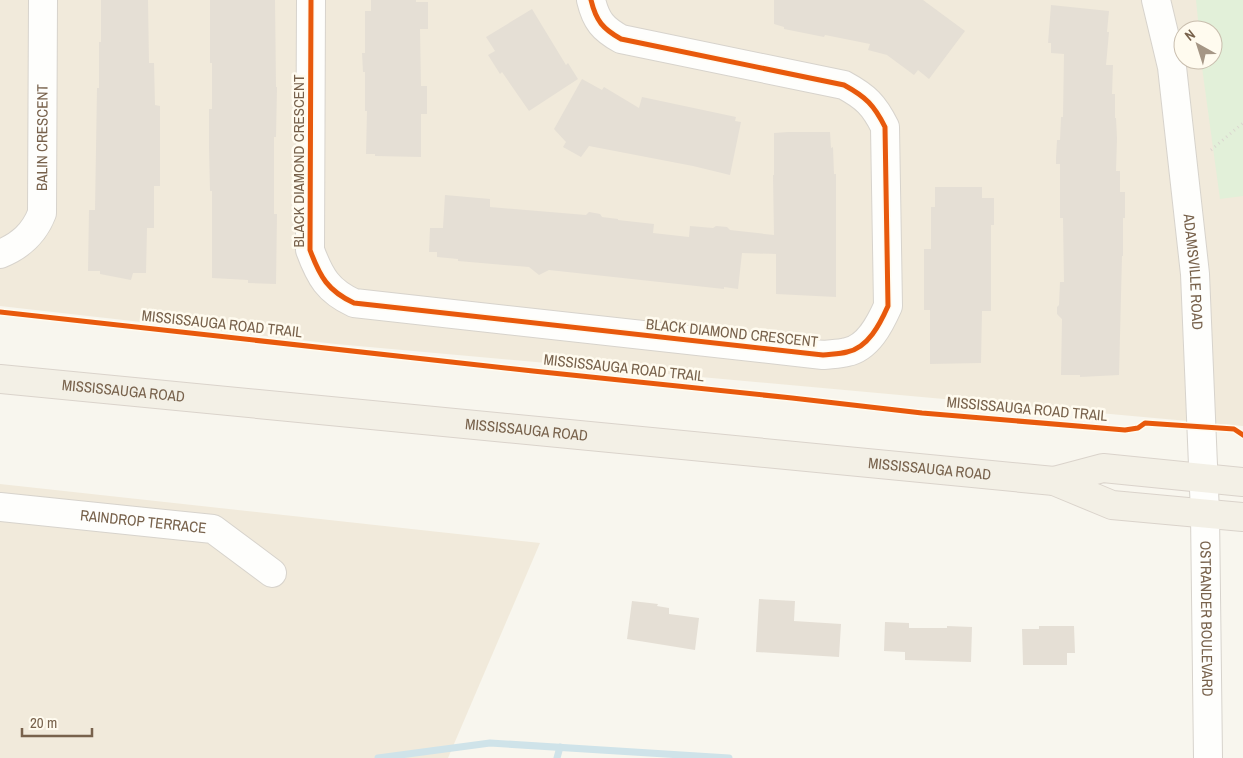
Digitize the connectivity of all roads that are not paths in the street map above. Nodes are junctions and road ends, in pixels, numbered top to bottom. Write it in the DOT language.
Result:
graph roads {
  1 [pos="43,0"];
  2 [pos="311,0"];
  3 [pos="590,0"];
  4 [pos="1156,0"];
  5 [pos="1176,0"];
  6 [pos="1172,67"];
  7 [pos="0,254"];
  8 [pos="0,379"];
  9 [pos="1203,479"];
  10 [pos="1054,481"];
  11 [pos="1243,482"];
  12 [pos="0,506"];
  13 [pos="1205,513"];
  14 [pos="1243,517"];
  15 [pos="272,573"];
  16 [pos="1208,758"];
  1 -- 7 [label="street, BALIN CRESCENT"];
  2 -- 3 [label="street, BLACK DIAMOND CRESCENT"];
  4 -- 6 [label="street, ADAMSVILLE ROAD"];
  5 -- 6 [label="street, ADAMSVILLE ROAD"];
  6 -- 9 [label="street, ADAMSVILLE ROAD"];
  8 -- 10 [label="main road, MISSISSAUGA ROAD"];
  9 -- 10 [label="main road, MISSISSAUGA ROAD"];
  9 -- 11 [label="main road, MISSISSAUGA ROAD"];
  9 -- 13 [label="street, OSTRANDER BOULEVARD"];
  10 -- 13 [label="main road, MISSISSAUGA ROAD"];
  12 -- 15 [label="street, RAINDROP TERRACE"];
  13 -- 14 [label="main road, MISSISSAUGA ROAD"];
  13 -- 16 [label="street, OSTRANDER BOULEVARD"];
}
